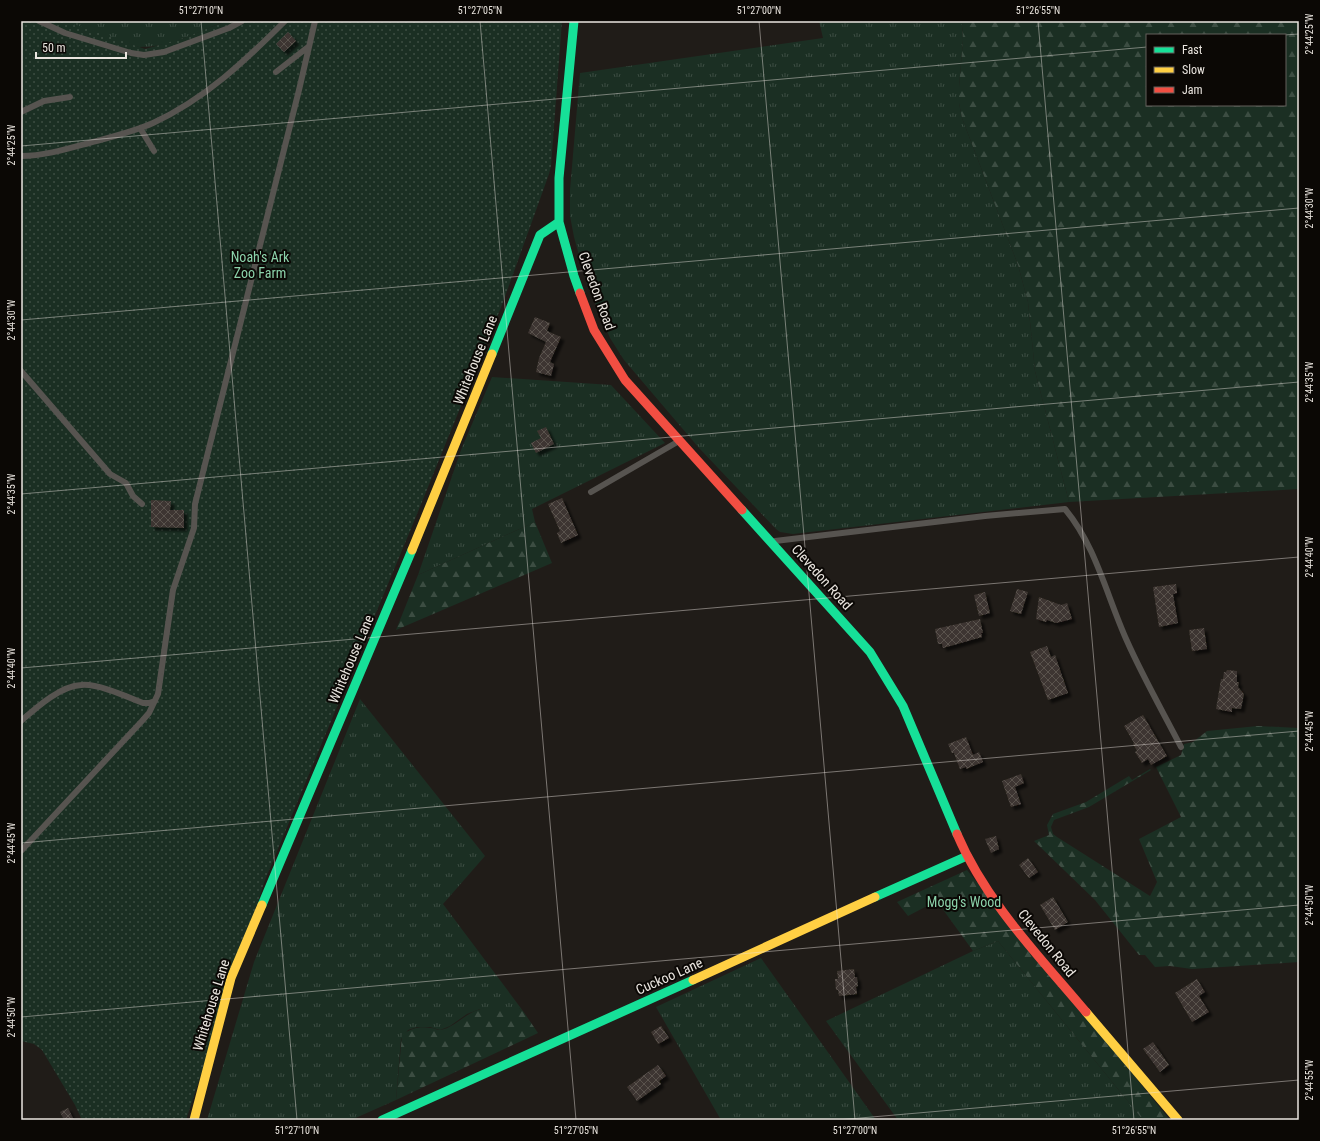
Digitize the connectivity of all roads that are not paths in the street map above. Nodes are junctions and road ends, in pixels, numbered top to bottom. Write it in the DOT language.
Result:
graph roads {
  1 [pos="39,21"];
  2 [pos="242,21"];
  3 [pos="285,21"];
  4 [pos="315,21"];
  5 [pos="574,21"];
  6 [pos="308,47"];
  7 [pos="276,72"];
  8 [pos="70,97"];
  9 [pos="21,112"];
  10 [pos="140,128"];
  11 [pos="154,151"];
  12 [pos="21,156"];
  13 [pos="559,222"];
  14 [pos="21,371"];
  15 [pos="680,440"];
  16 [pos="590,492"];
  17 [pos="142,504"];
  18 [pos="772,542"];
  19 [pos="155,701"];
  20 [pos="21,721"];
  21 [pos="1181,747"];
  22 [pos="21,850"];
  23 [pos="967,856"];
  24 [pos="194,1120"];
  25 [pos="382,1120"];
  26 [pos="1178,1120"];
  1 -- 2 [label="lane"];
  3 -- 10 [label="lane"];
  4 -- 6 [label="lane"];
  5 -- 13 [label="street, Clevedon Road"];
  6 -- 7 [label="lane"];
  6 -- 19 [label="lane"];
  8 -- 9 [label="lane"];
  10 -- 11 [label="lane"];
  10 -- 12 [label="lane"];
  13 -- 15 [label="street, Clevedon Road"];
  13 -- 24 [label="street, Whitehouse Lane"];
  14 -- 17 [label="lane"];
  15 -- 16 [label="lane"];
  15 -- 18 [label="street, Clevedon Road"];
  18 -- 21 [label="lane"];
  18 -- 23 [label="street, Clevedon Road"];
  19 -- 20 [label="lane"];
  19 -- 22 [label="lane"];
  23 -- 25 [label="street, Cuckoo Lane"];
  23 -- 26 [label="street, Clevedon Road"];
}
